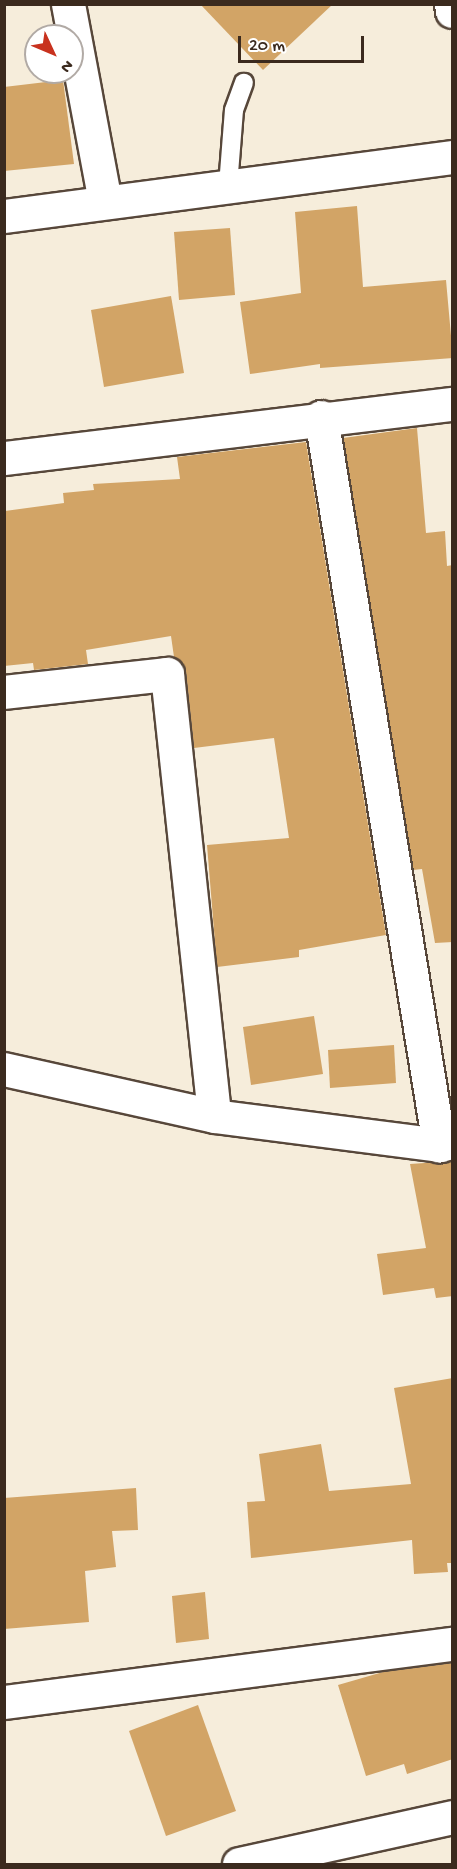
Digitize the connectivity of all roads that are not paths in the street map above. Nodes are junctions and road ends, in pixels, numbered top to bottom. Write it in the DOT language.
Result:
graph roads {
  1 [pos="68,4"];
  2 [pos="451,4"];
  3 [pos="453,11"];
  4 [pos="244,83"];
  5 [pos="453,157"];
  6 [pos="228,186"];
  7 [pos="105,202"];
  8 [pos="4,216"];
  9 [pos="453,404"];
  10 [pos="321,417"];
  11 [pos="4,458"];
  12 [pos="4,692"];
  13 [pos="4,1069"];
  14 [pos="214,1116"];
  15 [pos="446,1144"];
  16 [pos="453,1644"];
  17 [pos="4,1702"];
  18 [pos="453,1817"];
  19 [pos="239,1864"];
  1 -- 7 [label="street"];
  2 -- 3 [label="street"];
  4 -- 6 [label="lane"];
  5 -- 6 [label="street"];
  6 -- 7 [label="street"];
  7 -- 8 [label="street"];
  9 -- 10 [label="street"];
  10 -- 11 [label="street"];
  10 -- 15 [label="street"];
  12 -- 14 [label="street"];
  13 -- 14 [label="street"];
  14 -- 15 [label="street"];
  16 -- 17 [label="street"];
  18 -- 19 [label="street"];
}
